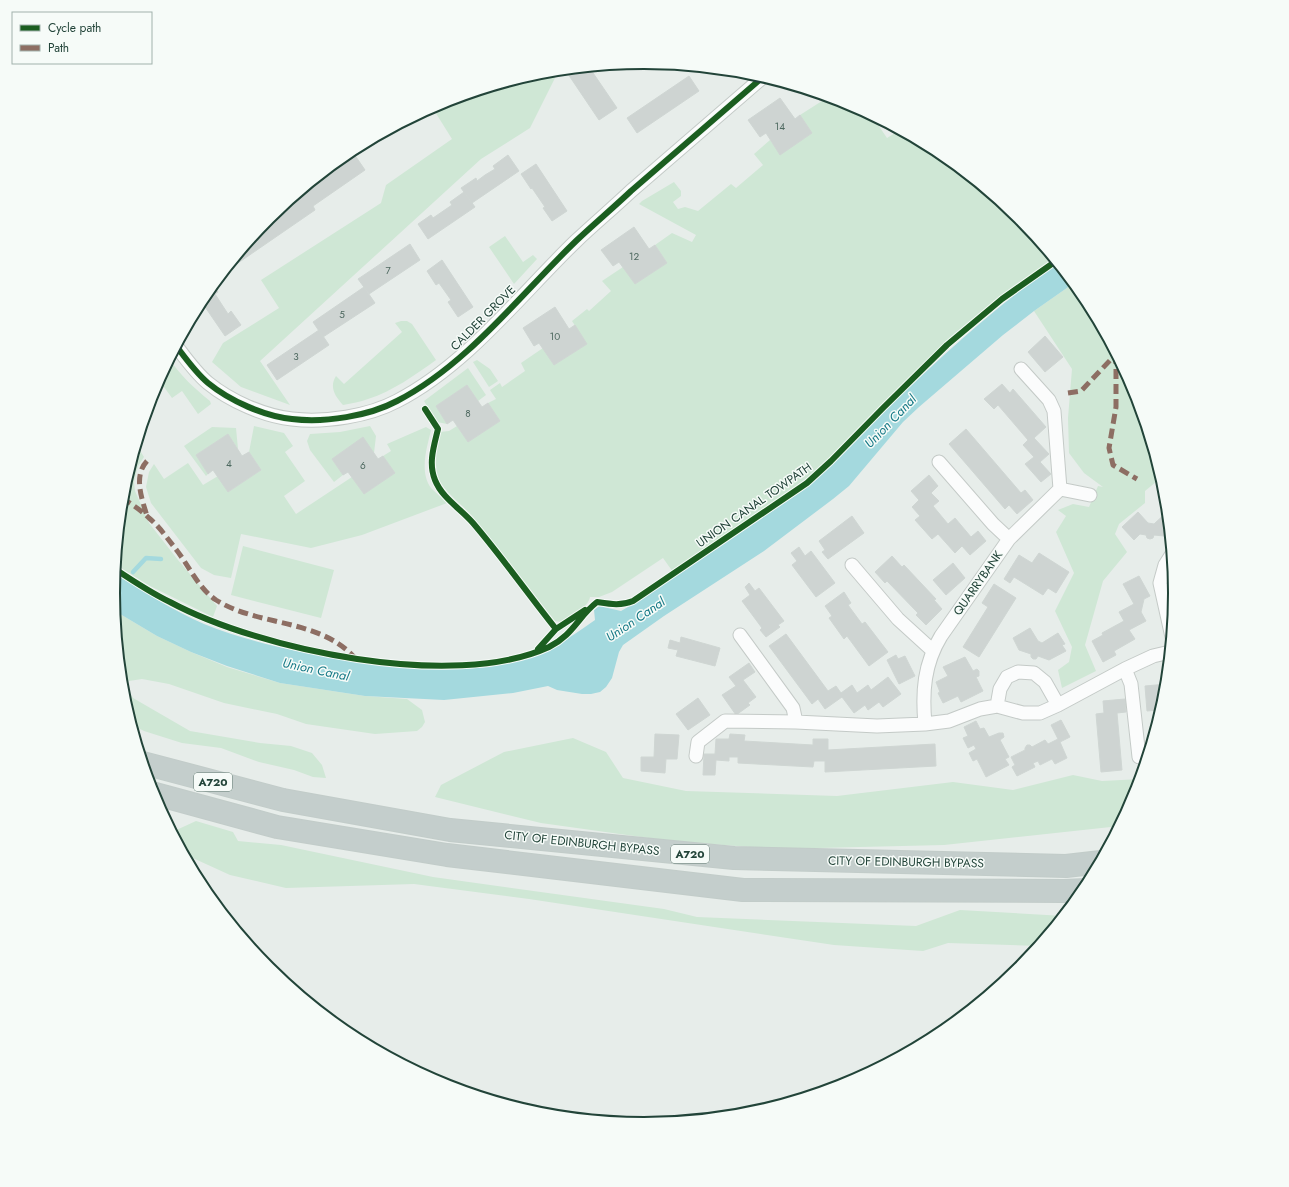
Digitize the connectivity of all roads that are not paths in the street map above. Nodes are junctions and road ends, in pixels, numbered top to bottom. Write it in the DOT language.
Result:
graph roads {
  1 [pos="758,82"];
  2 [pos="180,350"];
  3 [pos="1021,369"];
  4 [pos="938,462"];
  5 [pos="1060,489"];
  6 [pos="1090,496"];
  7 [pos="1009,539"];
  8 [pos="1168,560"];
  9 [pos="852,565"];
  10 [pos="1168,620"];
  11 [pos="740,635"];
  12 [pos="932,650"];
  13 [pos="1166,653"];
  14 [pos="1125,669"];
  15 [pos="1058,705"];
  16 [pos="997,706"];
  17 [pos="796,722"];
  18 [pos="925,724"];
  19 [pos="696,756"];
  20 [pos="1139,757"];
  21 [pos="148,761"];
  22 [pos="149,765"];
  23 [pos="185,774"];
  24 [pos="161,795"];
  25 [pos="1095,863"];
  26 [pos="1077,890"];
  1 -- 2 [label="street, CALDER GROVE"];
  3 -- 5 [label="street"];
  4 -- 7 [label="street"];
  5 -- 6 [label="street"];
  5 -- 7 [label="street, QUARRYBANK"];
  7 -- 12 [label="street, QUARRYBANK"];
  8 -- 10 [label="street"];
  9 -- 12 [label="street"];
  11 -- 17 [label="street"];
  12 -- 18 [label="street, QUARRYBANK"];
  13 -- 14 [label="street"];
  14 -- 15 [label="street"];
  14 -- 20 [label="street"];
  15 -- 16 [label="street"];
  15 -- 16 [label="street"];
  16 -- 18 [label="street"];
  17 -- 18 [label="street"];
  17 -- 19 [label="street"];
  21 -- 23 [label="highway, A720"];
  22 -- 23 [label="highway, CITY OF EDINBURGH BYPASS / A720"];
  23 -- 25 [label="highway, CITY OF EDINBURGH BYPASS / A720"];
  24 -- 26 [label="highway, A720"];
}
